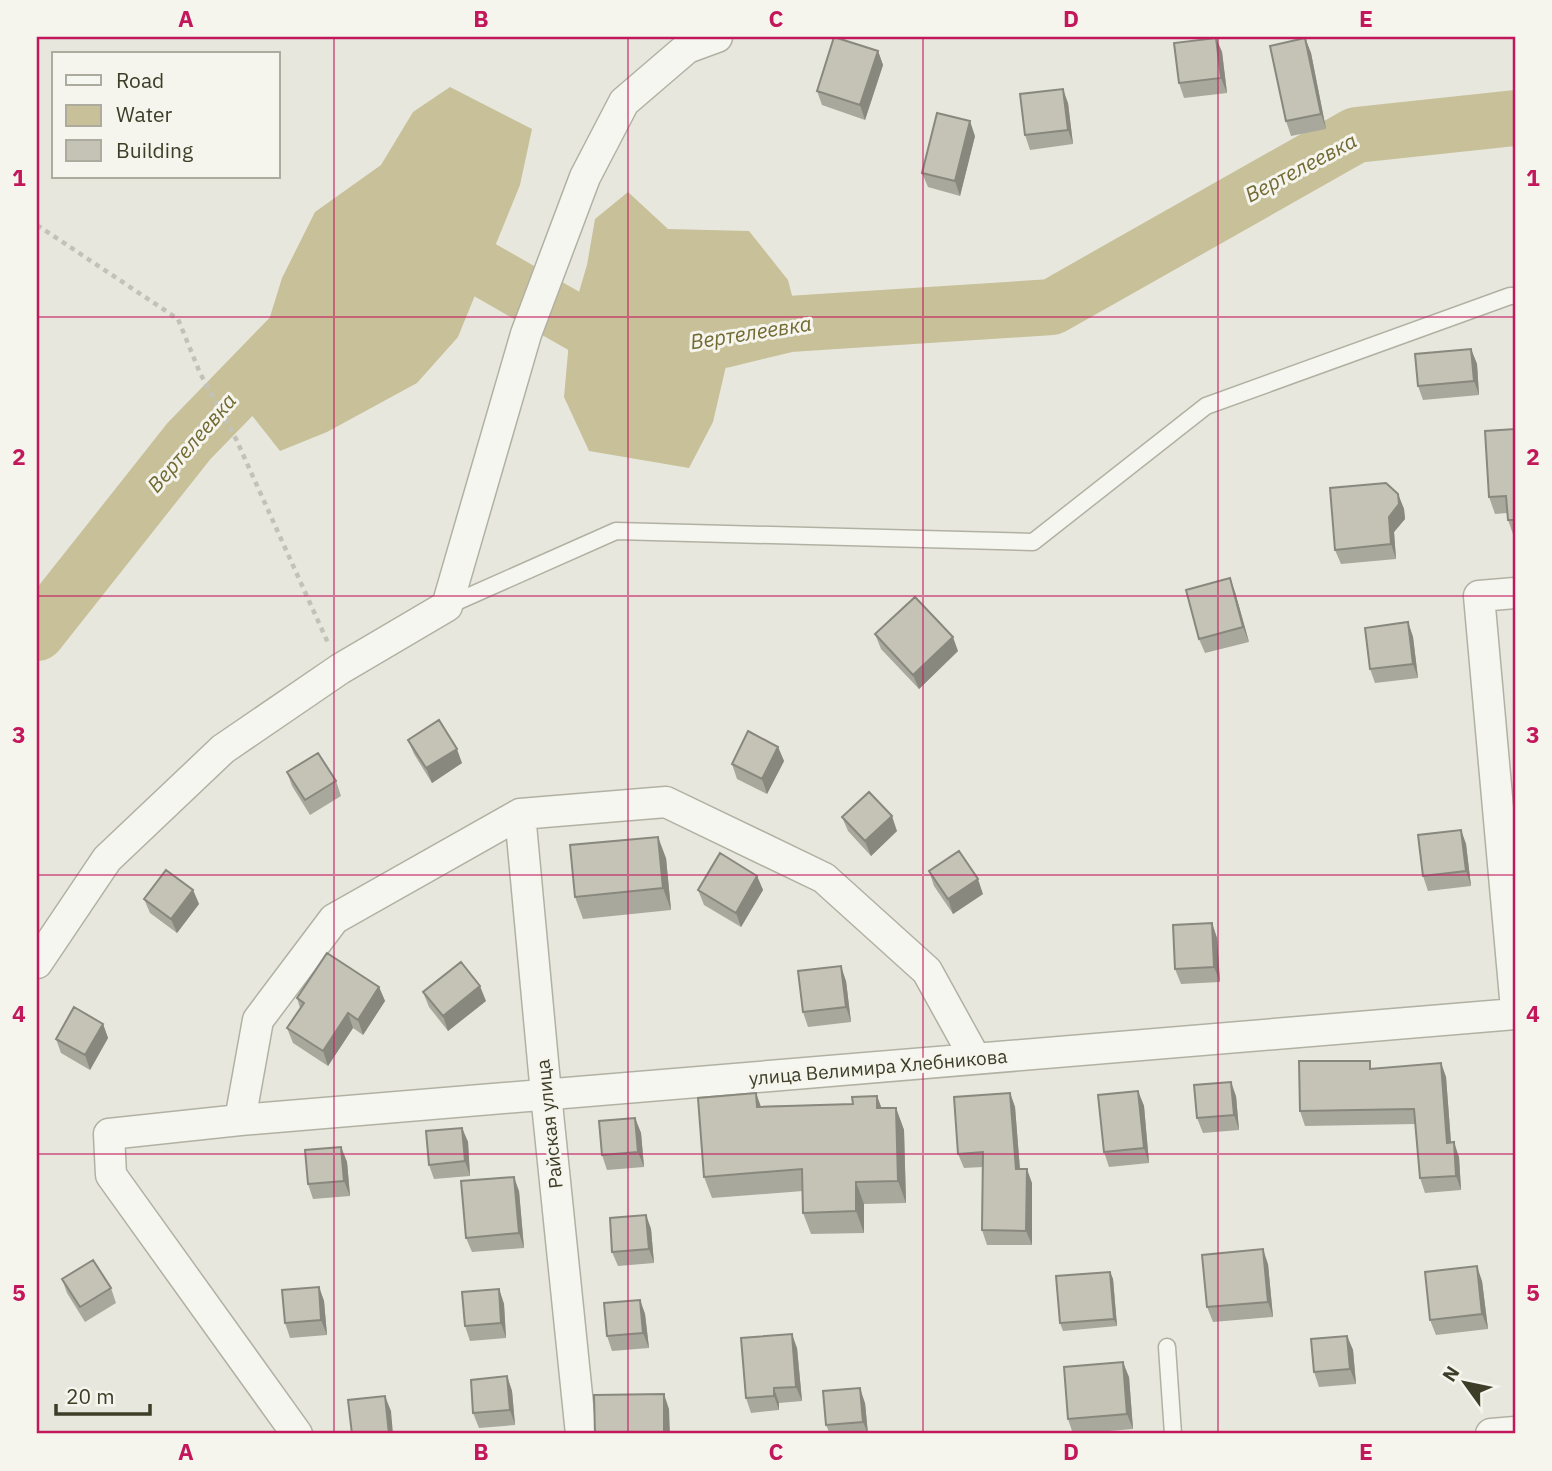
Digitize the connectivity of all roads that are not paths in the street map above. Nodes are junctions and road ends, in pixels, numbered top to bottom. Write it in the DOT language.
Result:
graph roads {
  1 [pos="717,37"];
  2 [pos="1515,296"];
  3 [pos="1515,593"];
  4 [pos="447,607"];
  5 [pos="520,814"];
  6 [pos="37,963"];
  7 [pos="1515,998"];
  8 [pos="1515,1014"];
  9 [pos="975,1058"];
  10 [pos="545,1094"];
  11 [pos="240,1120"];
  12 [pos="1167,1348"];
  13 [pos="1515,1432"];
  14 [pos="297,1434"];
  15 [pos="581,1434"];
  16 [pos="1173,1434"];
  17 [pos="1491,1434"];
  1 -- 4 [label="street"];
  2 -- 4 [label="lane"];
  3 -- 7 [label="street"];
  4 -- 6 [label="street"];
  5 -- 9 [label="street"];
  5 -- 10 [label="street, Райская улица"];
  5 -- 11 [label="street"];
  8 -- 9 [label="street, улица Велимира Хлебникова"];
  9 -- 10 [label="street, улица Велимира Хлебникова"];
  10 -- 11 [label="street, улица Велимира Хлебникова"];
  10 -- 15 [label="street, Райская улица"];
  11 -- 14 [label="street, улица Велимира Хлебникова"];
  12 -- 16 [label="lane"];
  13 -- 17 [label="street"];
}
